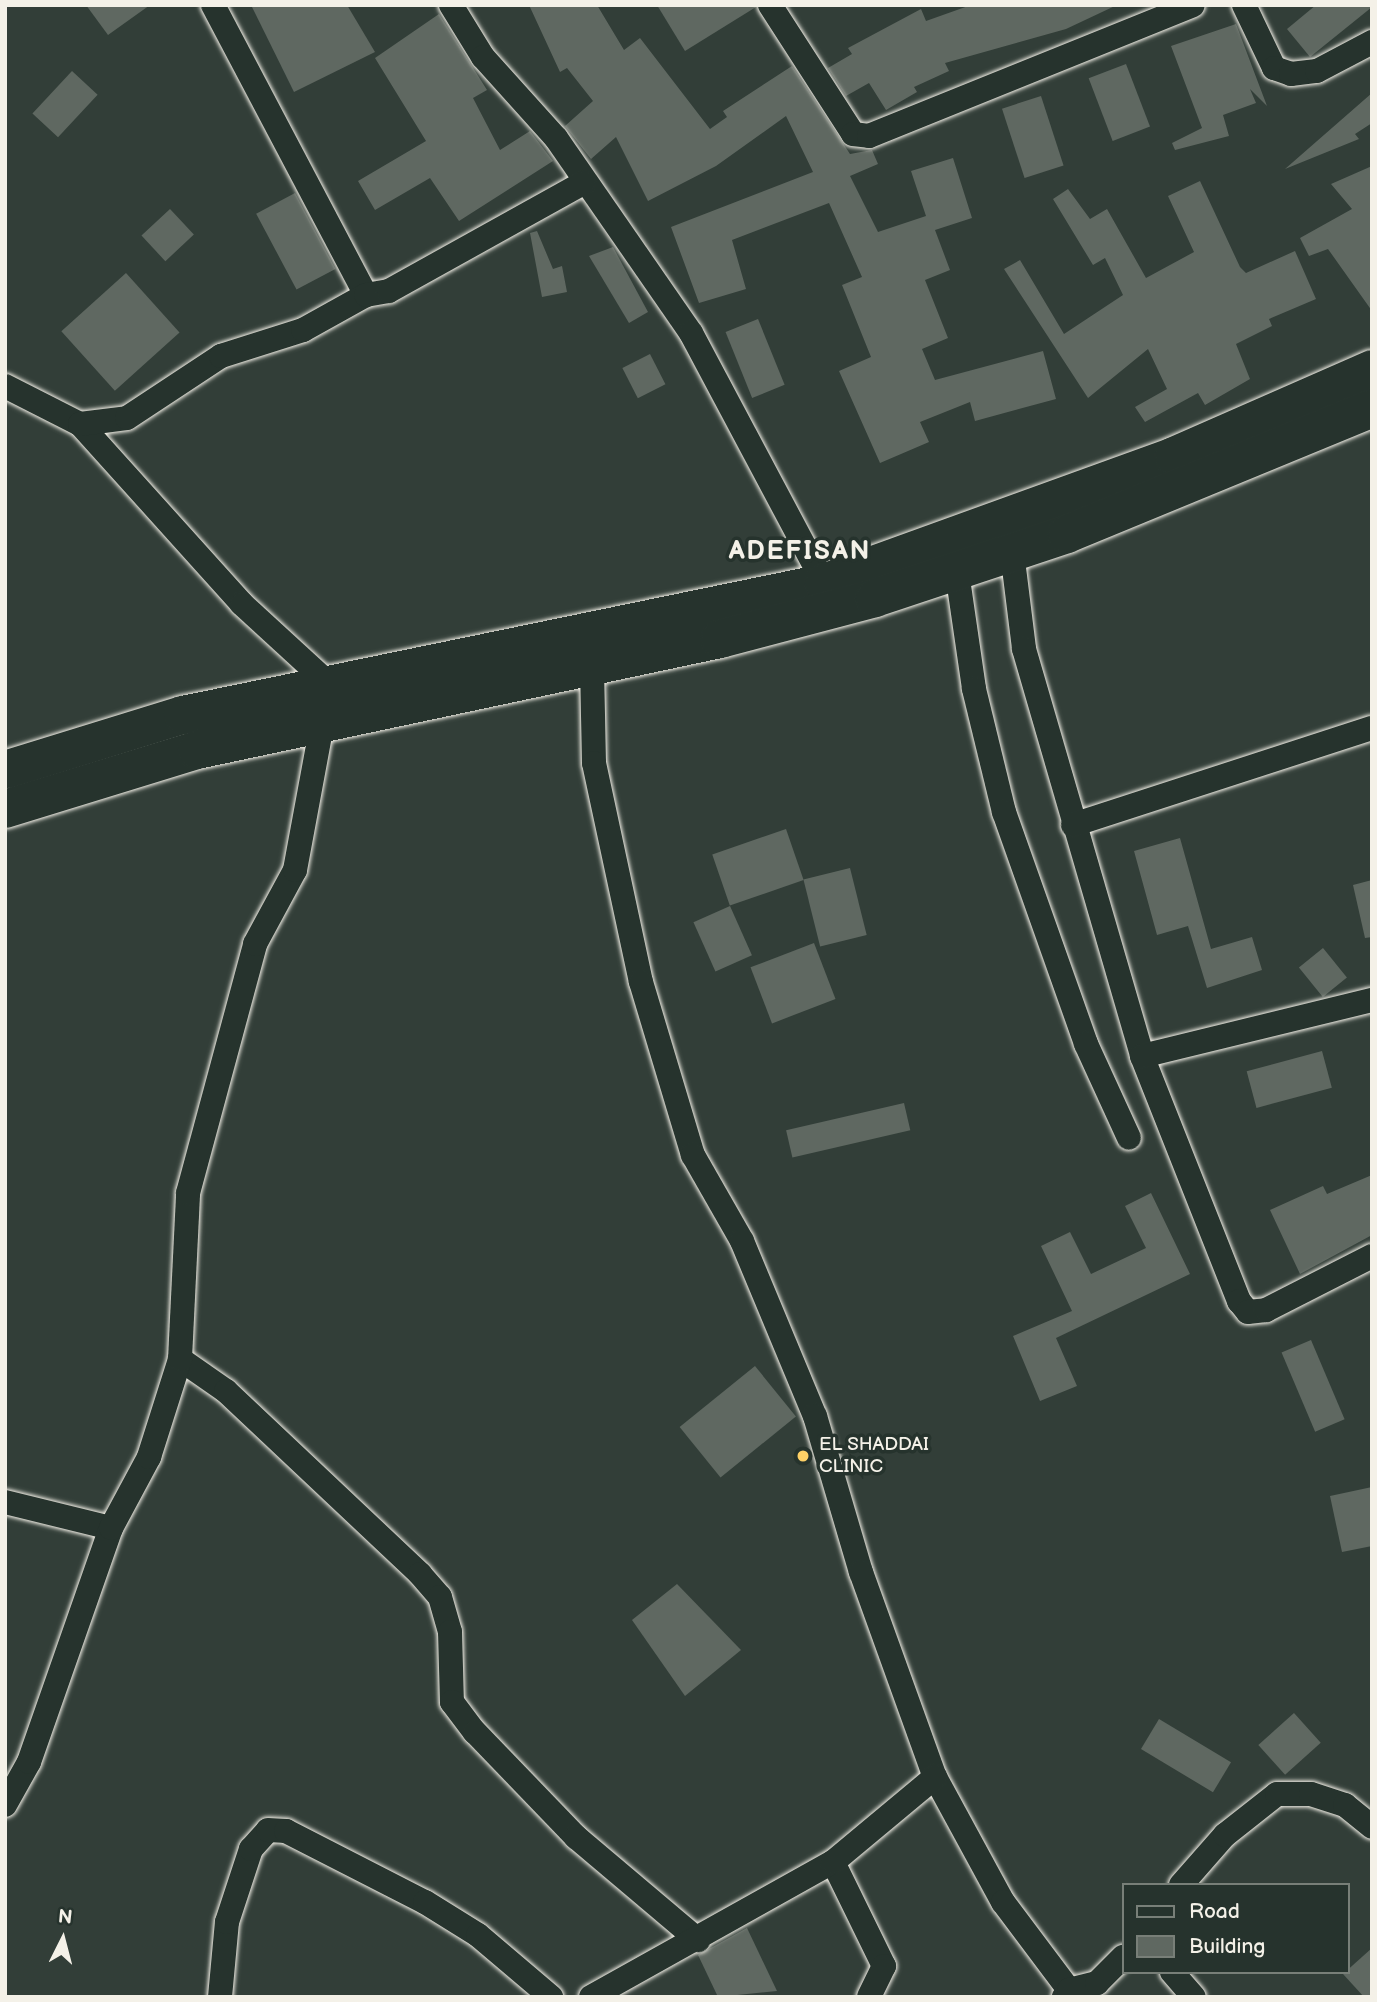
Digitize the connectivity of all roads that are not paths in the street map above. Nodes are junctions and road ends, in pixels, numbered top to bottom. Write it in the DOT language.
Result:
graph roads {
  1 [pos="213,5"];
  2 [pos="451,5"];
  3 [pos="770,5"];
  4 [pos="1193,5"];
  5 [pos="1244,5"];
  6 [pos="1372,42"];
  7 [pos="583,183"];
  8 [pos="366,295"];
  9 [pos="1372,369"];
  10 [pos="5,386"];
  11 [pos="1372,408"];
  12 [pos="80,424"];
  13 [pos="1012,552"];
  14 [pos="957,572"];
  15 [pos="824,583"];
  16 [pos="592,667"];
  17 [pos="327,682"];
  18 [pos="321,724"];
  19 [pos="1372,728"];
  20 [pos="5,770"];
  21 [pos="5,809"];
  22 [pos="1073,825"];
  23 [pos="1372,1000"];
  24 [pos="1142,1056"];
  25 [pos="1129,1138"];
  26 [pos="1372,1256"];
  27 [pos="180,1359"];
  28 [pos="5,1503"];
  29 [pos="111,1528"];
  30 [pos="934,1777"];
  31 [pos="5,1805"];
  32 [pos="1372,1827"];
  33 [pos="833,1862"];
  34 [pos="1183,1883"];
  35 [pos="698,1940"];
  36 [pos="1122,1958"];
  37 [pos="1174,1974"];
  38 [pos="1066,1994"];
  39 [pos="220,1997"];
  40 [pos="551,1997"];
  41 [pos="591,1997"];
  42 [pos="869,1997"];
  43 [pos="1194,1997"];
  1 -- 8 [label="street"];
  2 -- 7 [label="street"];
  3 -- 4 [label="street"];
  5 -- 6 [label="street"];
  7 -- 8 [label="street"];
  7 -- 15 [label="street"];
  8 -- 12 [label="street"];
  9 -- 15 [label="main road"];
  10 -- 12 [label="street"];
  11 -- 13 [label="main road"];
  12 -- 17 [label="street"];
  13 -- 14 [label="main road"];
  13 -- 22 [label="street"];
  14 -- 16 [label="main road"];
  14 -- 25 [label="street"];
  15 -- 17 [label="main road"];
  16 -- 18 [label="main road"];
  16 -- 30 [label="street"];
  17 -- 20 [label="main road"];
  18 -- 21 [label="main road"];
  18 -- 27 [label="street"];
  19 -- 22 [label="street"];
  22 -- 24 [label="street"];
  23 -- 24 [label="street"];
  24 -- 26 [label="street"];
  27 -- 29 [label="street"];
  27 -- 35 [label="street"];
  28 -- 29 [label="street"];
  29 -- 31 [label="street"];
  30 -- 33 [label="street"];
  30 -- 38 [label="street"];
  32 -- 34 [label="street"];
  33 -- 35 [label="street"];
  33 -- 42 [label="street"];
  35 -- 41 [label="street"];
  36 -- 38 [label="street"];
  37 -- 43 [label="street"];
  39 -- 40 [label="street"];
}
